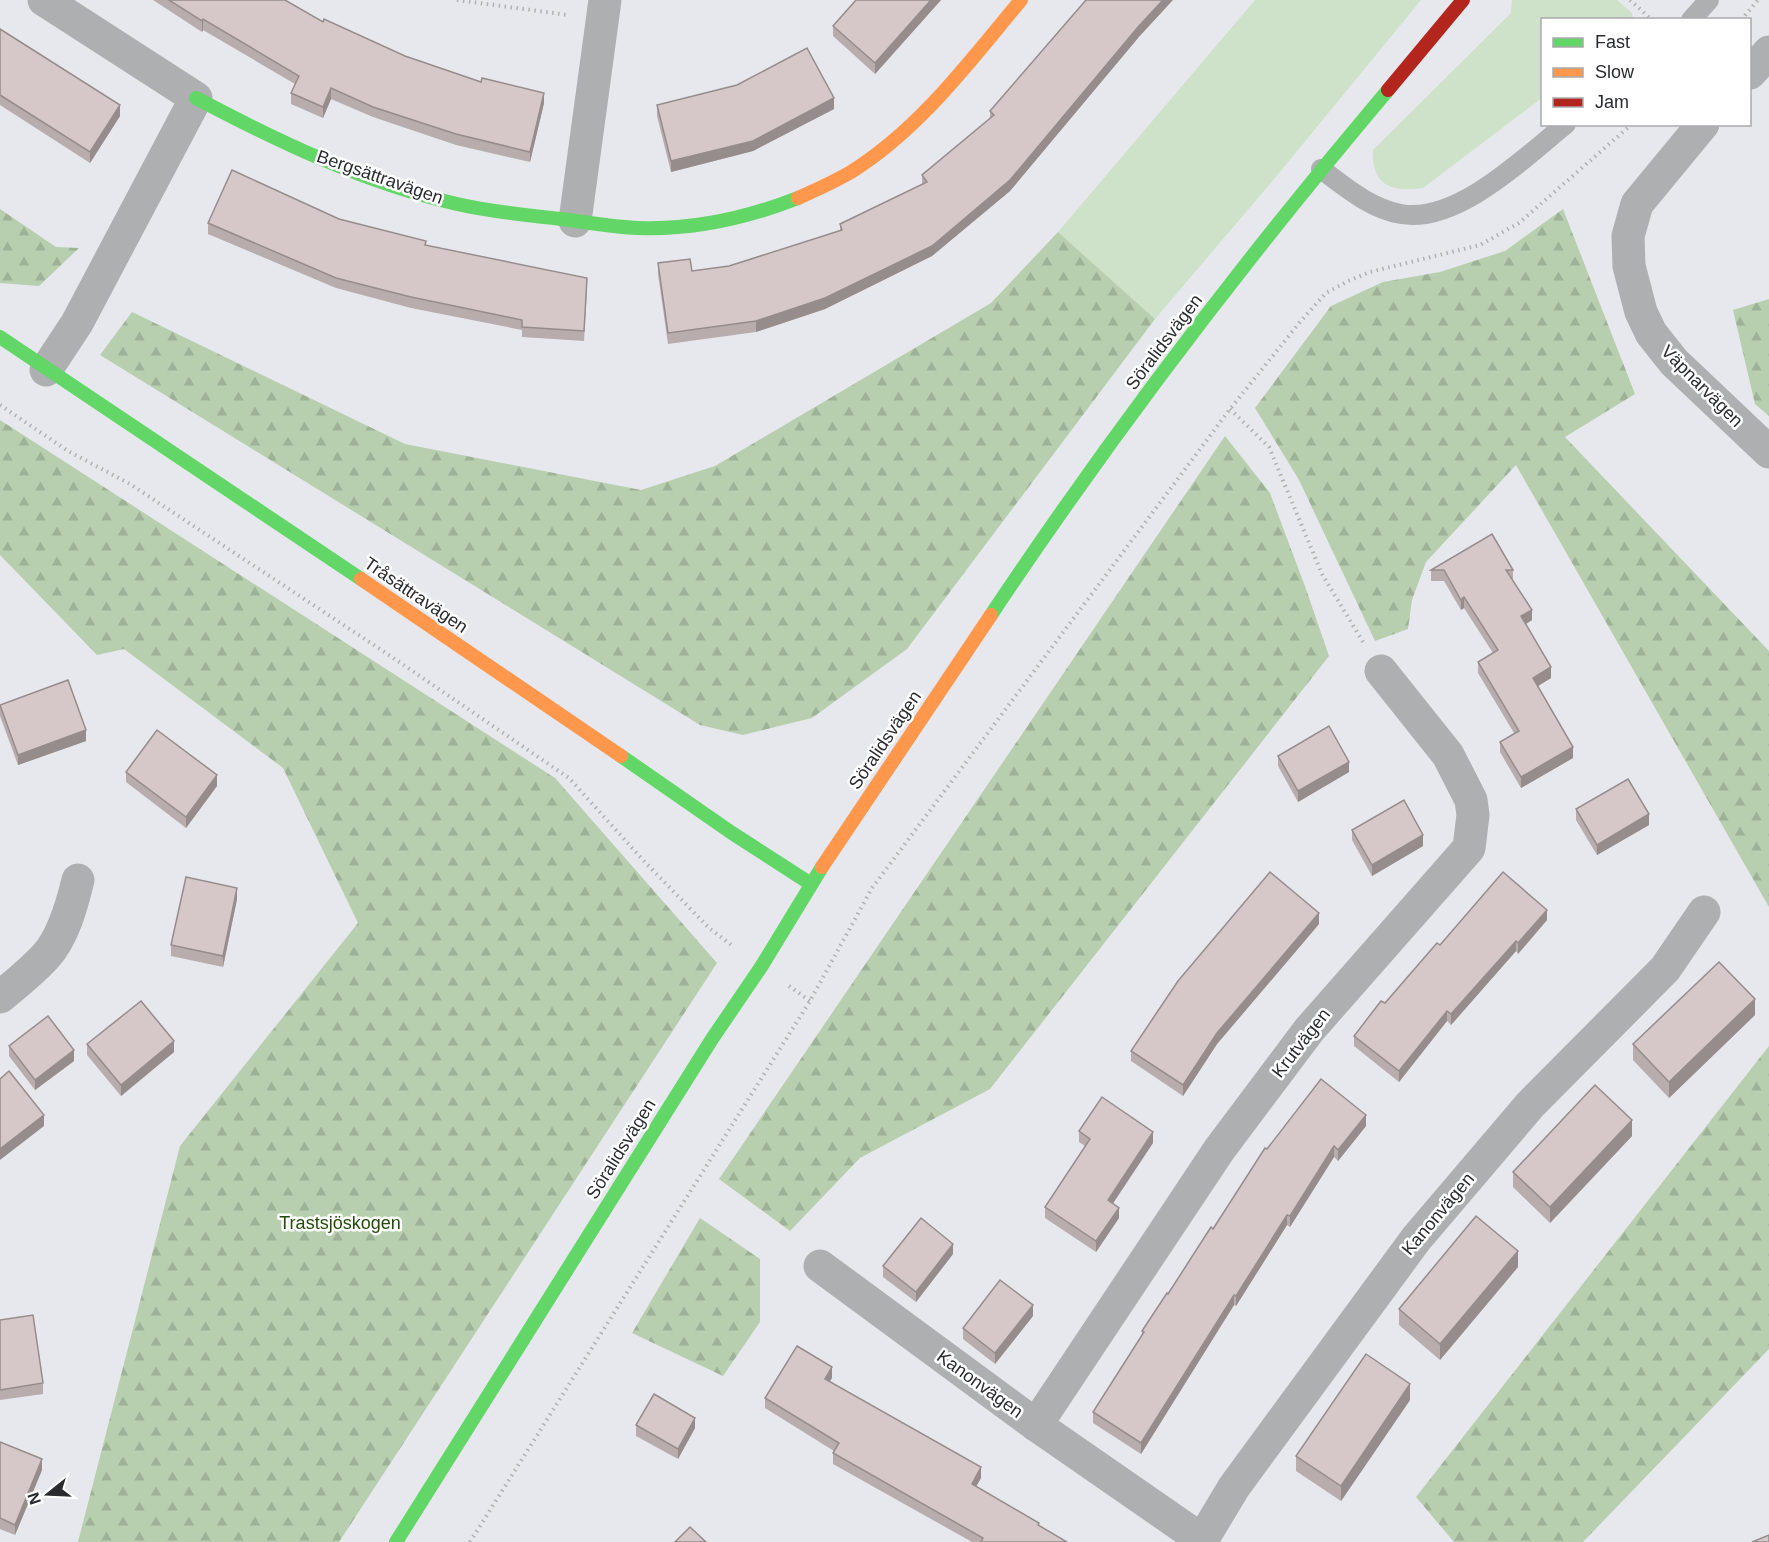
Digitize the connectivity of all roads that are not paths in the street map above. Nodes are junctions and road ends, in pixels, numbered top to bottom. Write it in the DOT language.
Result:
graph roads {
  1 [pos="44,0"];
  2 [pos="1021,0"];
  3 [pos="1463,0"];
  4 [pos="1709,0"];
  5 [pos="603,10"];
  6 [pos="1693,18"];
  7 [pos="1769,52"];
  8 [pos="1751,72"];
  9 [pos="196,98"];
  10 [pos="1563,126"];
  11 [pos="1701,126"];
  12 [pos="1322,169"];
  13 [pos="575,220"];
  14 [pos="0,337"];
  15 [pos="46,370"];
  16 [pos="1769,452"];
  17 [pos="1381,671"];
  18 [pos="78,880"];
  19 [pos="811,884"];
  20 [pos="1704,912"];
  21 [pos="0,998"];
  22 [pos="820,1266"];
  23 [pos="1036,1425"];
  24 [pos="1201,1541"];
  25 [pos="396,1542"];
  1 -- 9 [label="street, Bergsättravägen"];
  2 -- 13 [label="street, Bergsättravägen"];
  3 -- 12 [label="street, Söralidsvägen"];
  4 -- 6 [label="lane"];
  5 -- 13 [label="street"];
  7 -- 8 [label="street"];
  9 -- 13 [label="street, Bergsättravägen"];
  9 -- 15 [label="street"];
  10 -- 12 [label="lane"];
  11 -- 16 [label="street, Väpnarvägen"];
  12 -- 19 [label="street, Söralidsvägen"];
  14 -- 15 [label="street, Tråsättravägen"];
  15 -- 19 [label="street, Tråsättravägen"];
  17 -- 23 [label="street, Krutvägen"];
  18 -- 21 [label="street"];
  19 -- 25 [label="street, Söralidsvägen"];
  20 -- 24 [label="street, Kanonvägen"];
  22 -- 23 [label="street, Kanonvägen"];
  23 -- 24 [label="street, Kanonvägen"];
}
